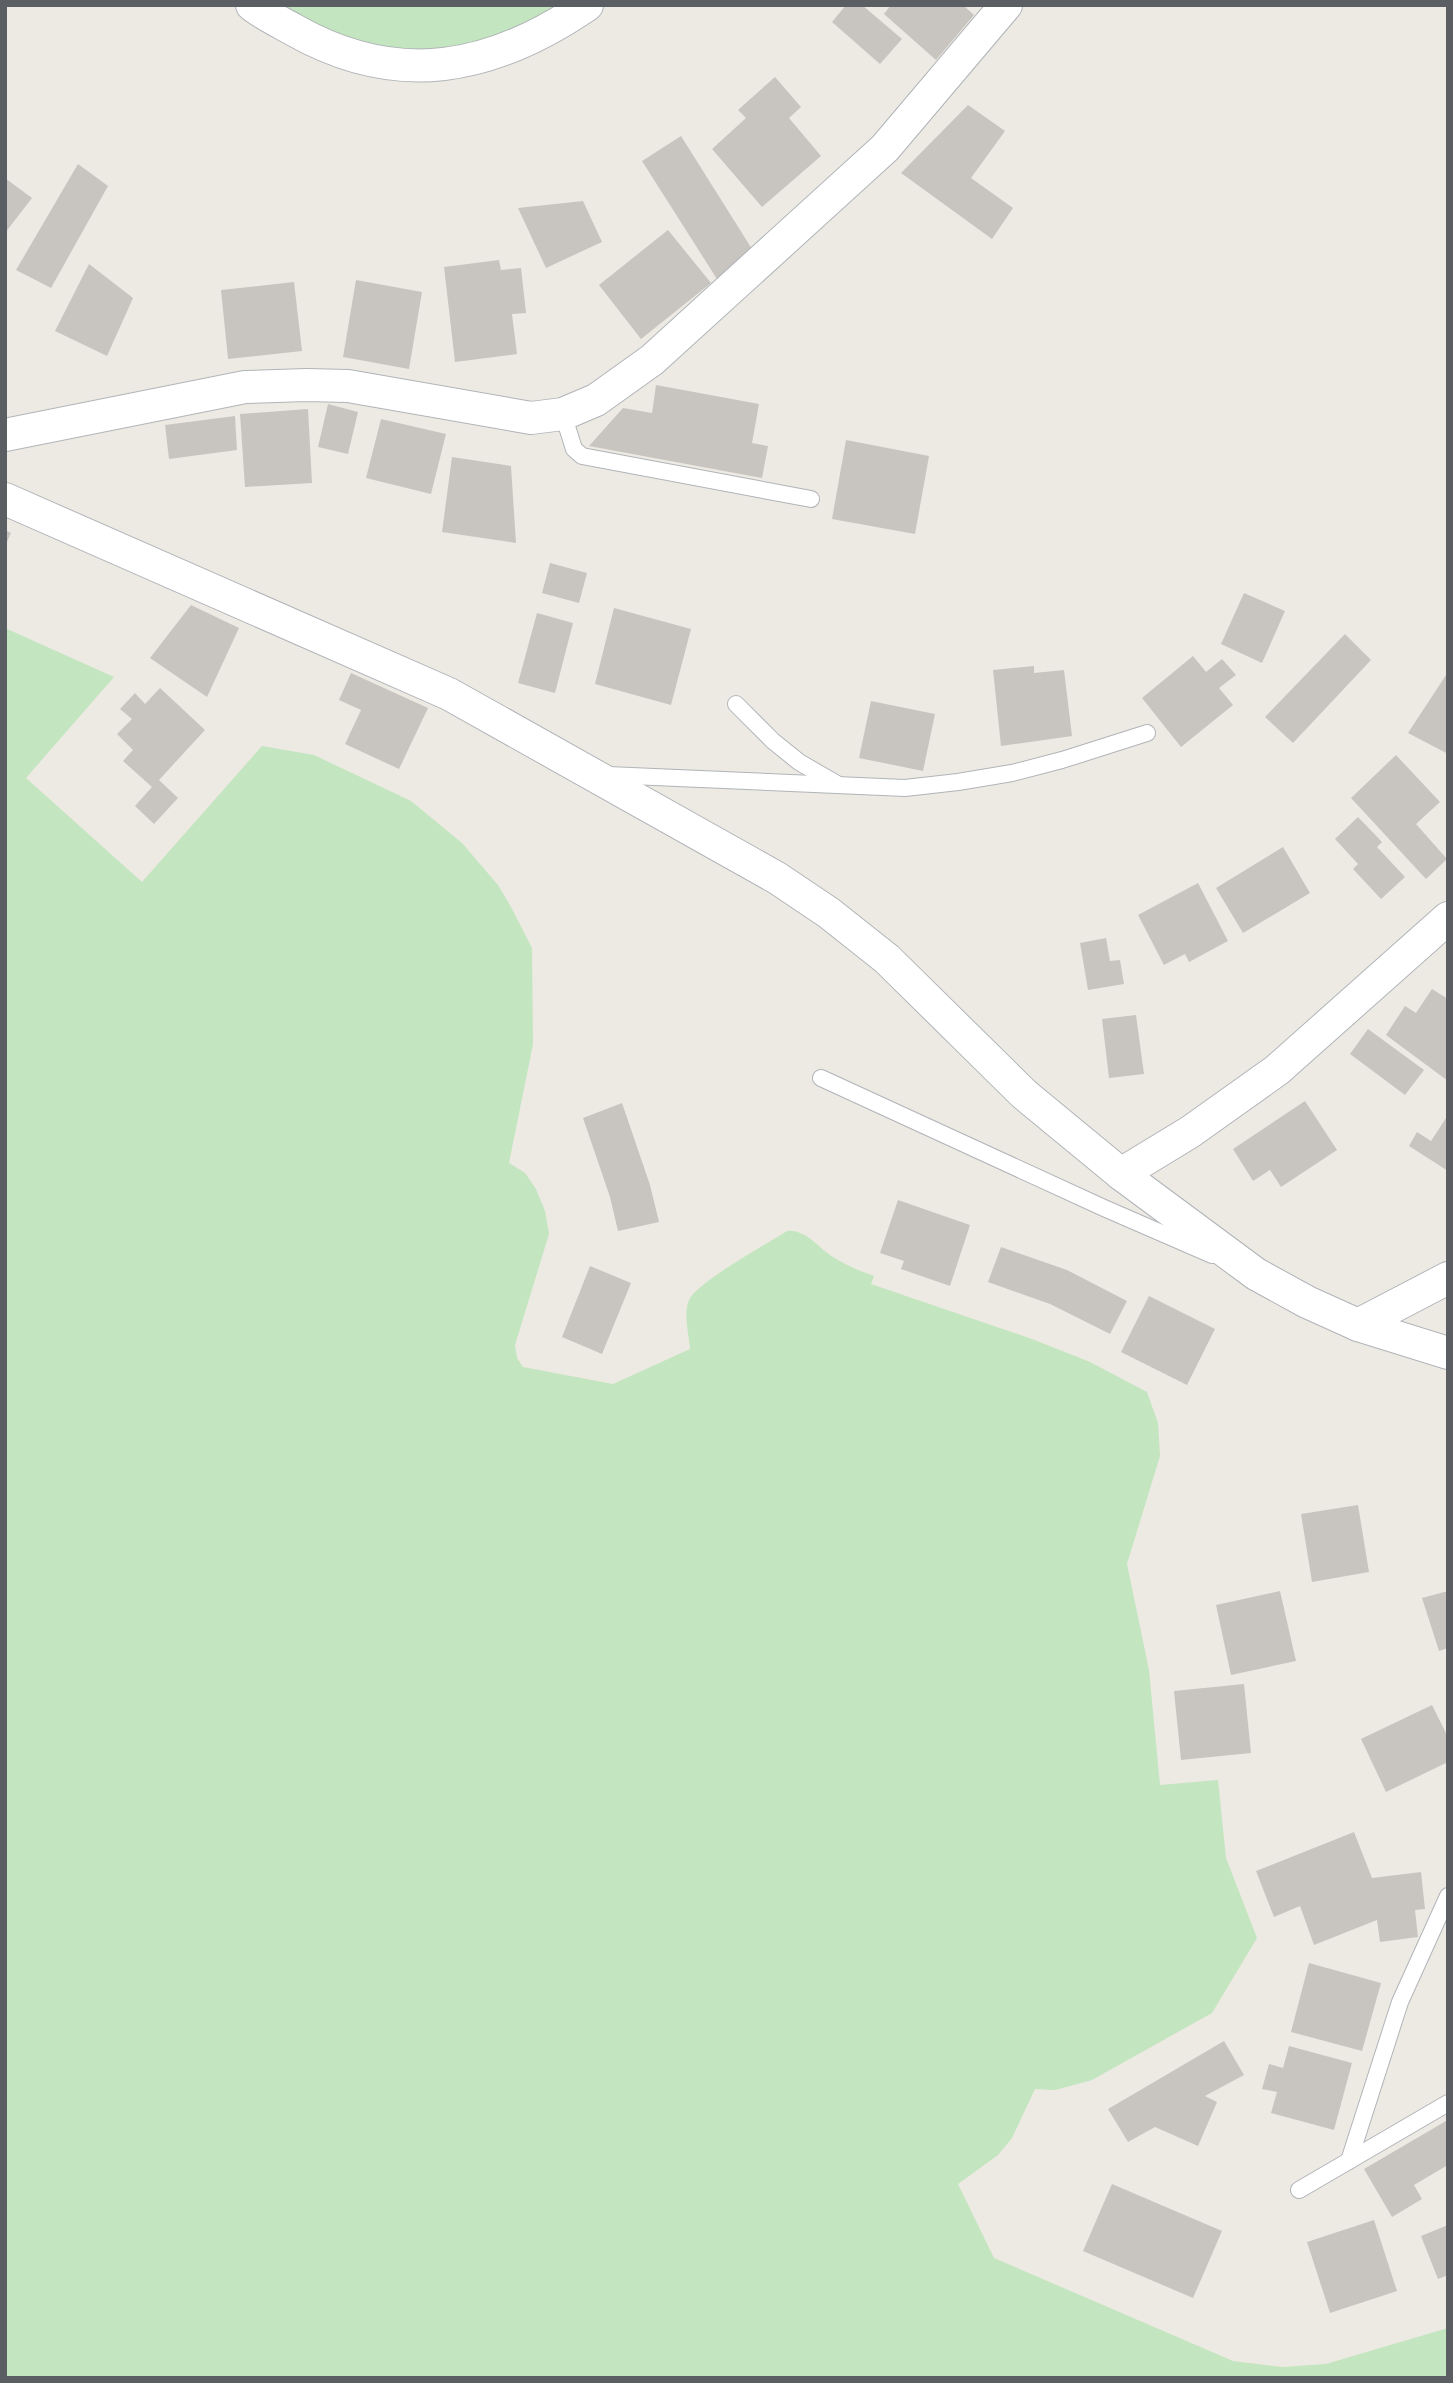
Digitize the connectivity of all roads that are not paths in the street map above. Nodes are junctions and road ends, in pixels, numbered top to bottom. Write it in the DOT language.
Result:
graph roads {
  1 [pos="252,5"];
  2 [pos="587,5"];
  3 [pos="1006,5"];
  4 [pos="563,414"];
  5 [pos="5,435"];
  6 [pos="5,499"];
  7 [pos="811,499"];
  8 [pos="736,704"];
  9 [pos="1147,733"];
  10 [pos="591,775"];
  11 [pos="843,787"];
  12 [pos="1448,918"];
  13 [pos="821,1078"];
  14 [pos="1121,1174"];
  15 [pos="1256,1274"];
  16 [pos="1448,1278"];
  17 [pos="1358,1325"];
  18 [pos="1448,1353"];
  19 [pos="1448,1896"];
  20 [pos="1448,2103"];
  21 [pos="1349,2161"];
  22 [pos="1298,2190"];
  1 -- 2 [label="street"];
  3 -- 4 [label="street"];
  4 -- 5 [label="street"];
  4 -- 7 [label="lane"];
  6 -- 10 [label="street"];
  8 -- 11 [label="lane"];
  9 -- 11 [label="lane"];
  10 -- 11 [label="lane"];
  10 -- 14 [label="street"];
  12 -- 14 [label="street"];
  13 -- 15 [label="lane"];
  14 -- 15 [label="street"];
  15 -- 17 [label="street"];
  16 -- 17 [label="street"];
  17 -- 18 [label="street"];
  19 -- 21 [label="lane"];
  20 -- 21 [label="lane"];
  21 -- 22 [label="lane"];
}
